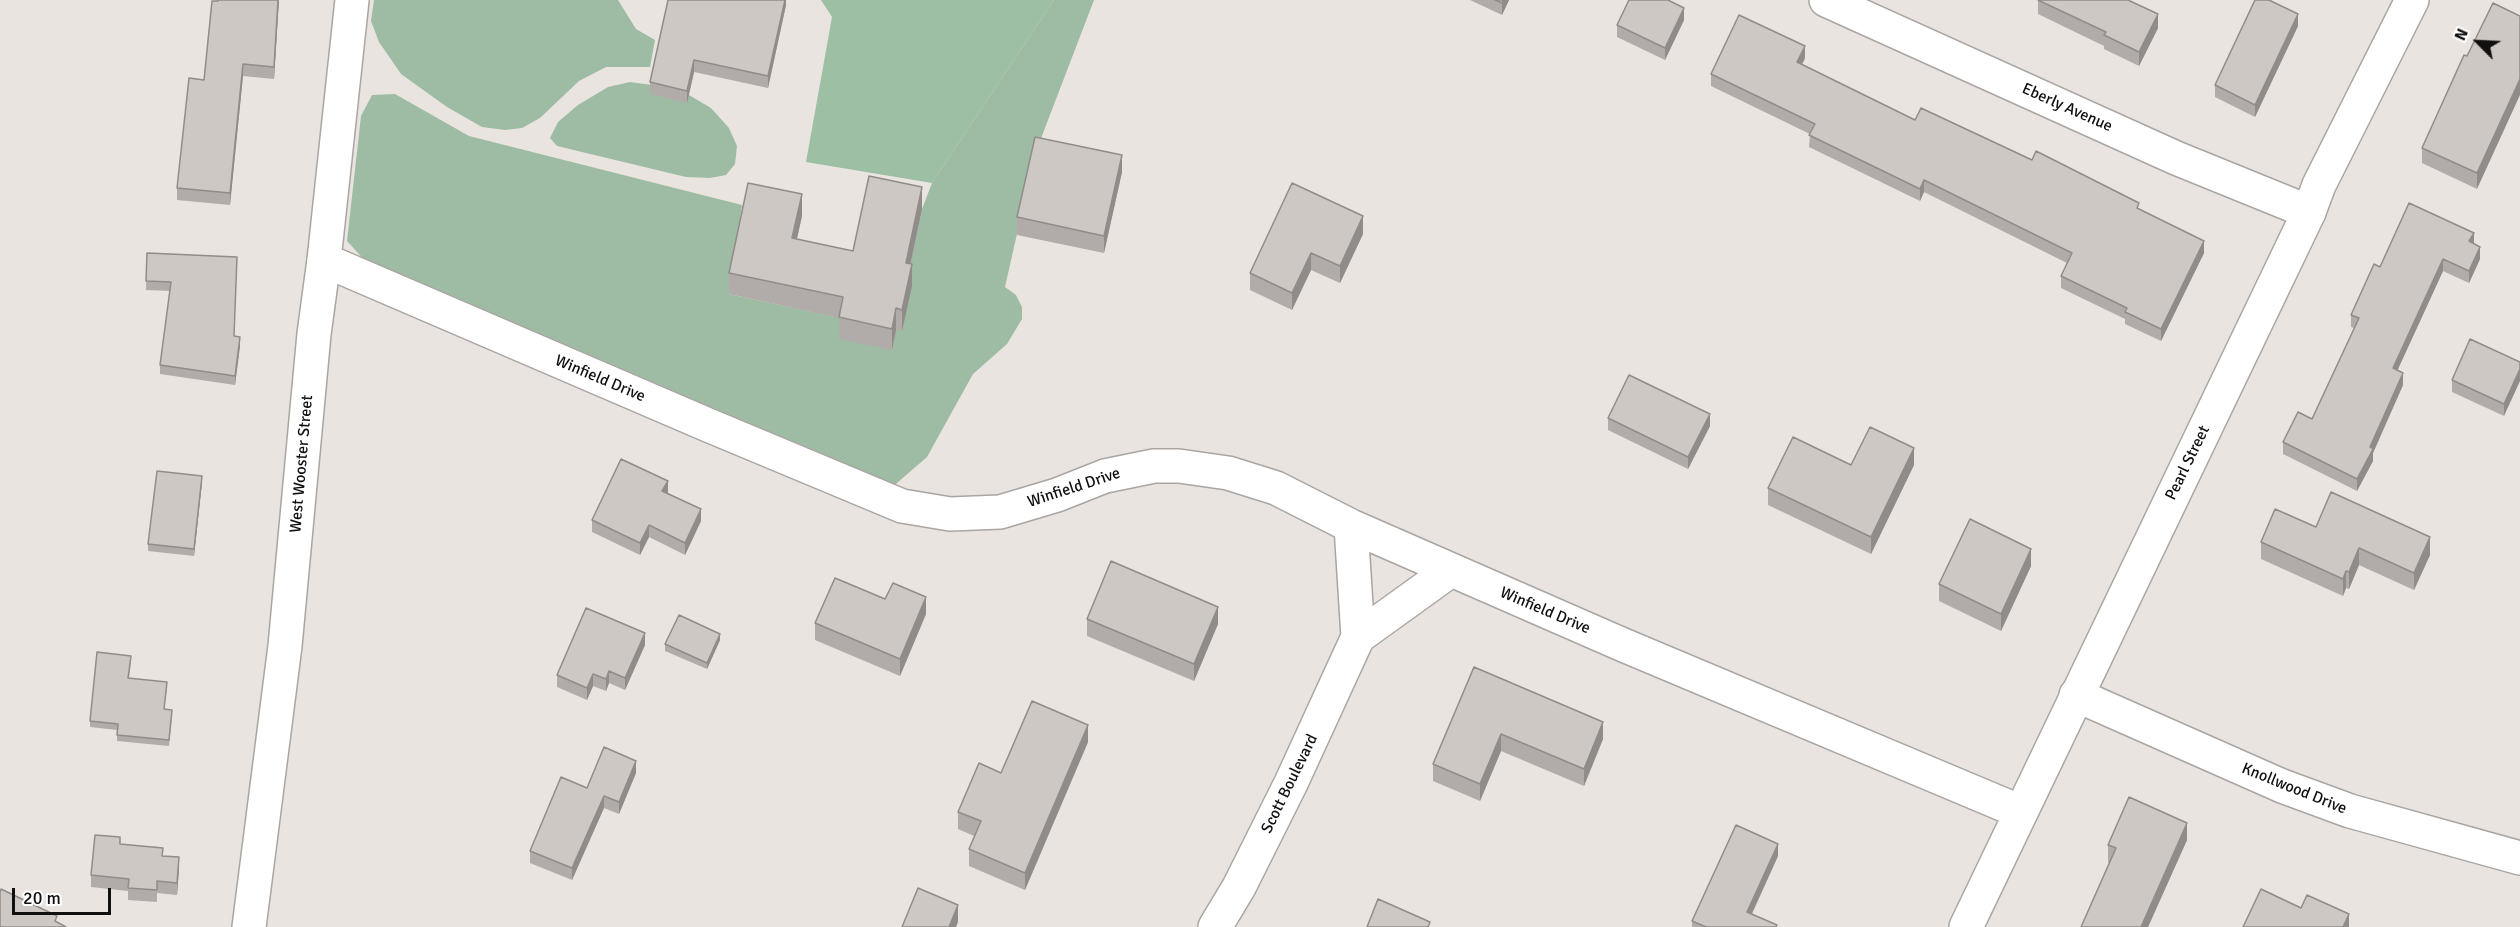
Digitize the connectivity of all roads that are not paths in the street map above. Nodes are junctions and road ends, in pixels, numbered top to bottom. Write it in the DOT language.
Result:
graph roads {
  1 [pos="352,0"];
  2 [pos="1826,0"];
  3 [pos="2412,0"];
  4 [pos="2309,212"];
  5 [pos="324,260"];
  6 [pos="1350,526"];
  7 [pos="1451,570"];
  8 [pos="1358,637"];
  9 [pos="2076,695"];
  10 [pos="2021,812"];
  11 [pos="2520,858"];
  12 [pos="249,927"];
  13 [pos="1215,927"];
  14 [pos="1966,927"];
  1 -- 5 [label="street, West Wooster Street"];
  2 -- 4 [label="street, Eberly Avenue"];
  3 -- 4 [label="street, Pearl Street"];
  4 -- 9 [label="street, Pearl Street"];
  5 -- 6 [label="street, Winfield Drive"];
  5 -- 12 [label="street, West Wooster Street"];
  6 -- 7 [label="street, Winfield Drive"];
  6 -- 8 [label="street, Scott Boulevard"];
  7 -- 8 [label="street, Scott Boulevard"];
  7 -- 10 [label="street, Winfield Drive"];
  8 -- 13 [label="street, Scott Boulevard"];
  9 -- 10 [label="street, Pearl Street"];
  9 -- 11 [label="street, Knollwood Drive"];
  10 -- 14 [label="street, Pearl Street"];
}
